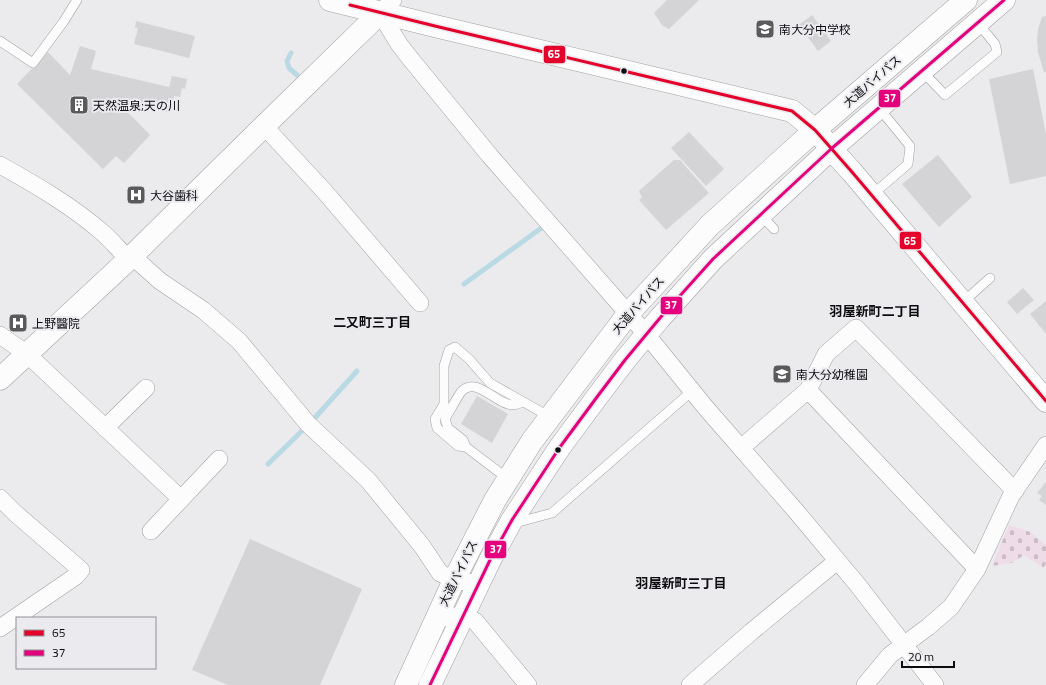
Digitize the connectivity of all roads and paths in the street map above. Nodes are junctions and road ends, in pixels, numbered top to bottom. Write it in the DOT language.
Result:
graph roads {
  1 [pos="77,0"];
  2 [pos="330,0"];
  3 [pos="966,0"];
  4 [pos="1004,0"];
  5 [pos="387,6"];
  6 [pos="978,23"];
  7 [pos="0,41"];
  8 [pos="922,70"];
  9 [pos="879,108"];
  10 [pos="264,126"];
  11 [pos="815,130"];
  12 [pos="831,149"];
  13 [pos="0,165"];
  14 [pos="872,196"];
  15 [pos="130,258"];
  16 [pos="990,278"];
  17 [pos="420,303"];
  18 [pos="962,303"];
  19 [pos="628,314"];
  20 [pos="646,334"];
  21 [pos="0,335"];
  22 [pos="27,354"];
  23 [pos="0,379"];
  24 [pos="146,388"];
  25 [pos="808,390"];
  26 [pos="692,391"];
  27 [pos="1046,401"];
  28 [pos="523,402"];
  29 [pos="550,417"];
  30 [pos="105,428"];
  31 [pos="1046,444"];
  32 [pos="466,447"];
  33 [pos="741,448"];
  34 [pos="219,458"];
  35 [pos="508,479"];
  36 [pos="1014,491"];
  37 [pos="0,498"];
  38 [pos="181,499"];
  39 [pos="510,524"];
  40 [pos="151,531"];
  41 [pos="837,561"];
  42 [pos="977,569"];
  43 [pos="454,580"];
  44 [pos="478,584"];
  45 [pos="463,615"];
  46 [pos="16,617"];
  47 [pos="16,617"];
  48 [pos="436,619"];
  49 [pos="0,628"];
  50 [pos="904,645"];
  51 [pos="406,685"];
  52 [pos="430,685"];
  53 [pos="528,685"];
  54 [pos="690,685"];
  55 [pos="865,685"];
  56 [pos="935,685"];
  1 -- 7 [label="lane"];
  2 -- 5 [label="main road"];
  3 -- 11 [label="main road, 大道バイパス"];
  4 -- 6 [label="main road, 大道バイパス"];
  5 -- 10 [label="main road"];
  5 -- 11 [label="main road"];
  5 -- 19 [label="street"];
  6 -- 8 [label="main road, 大道バイパス"];
  6 -- 8 [label="lane"];
  8 -- 9 [label="main road, 大道バイパス"];
  9 -- 12 [label="main road, 大道バイパス"];
  9 -- 14 [label="lane"];
  10 -- 15 [label="main road"];
  10 -- 17 [label="street"];
  11 -- 12 [label="main road"];
  11 -- 19 [label="main road, 大道バイパス"];
  12 -- 14 [label="main road"];
  12 -- 20 [label="main road, 大道バイパス"];
  13 -- 15 [label="street"];
  14 -- 18 [label="main road"];
  15 -- 22 [label="main road"];
  15 -- 43 [label="street"];
  16 -- 18 [label="lane"];
  18 -- 27 [label="main road"];
  19 -- 20 [label="street"];
  19 -- 29 [label="main road, 大道バイパス"];
  20 -- 26 [label="street"];
  20 -- 39 [label="main road, 大道バイパス"];
  21 -- 22 [label="street"];
  22 -- 23 [label="main road"];
  22 -- 30 [label="street"];
  24 -- 30 [label="street"];
  25 -- 33 [label="street"];
  25 -- 36 [label="street"];
  25 -- 42 [label="street"];
  26 -- 33 [label="street"];
  26 -- 39 [label="lane"];
  28 -- 29 [label="lane"];
  28 -- 32 [label="lane"];
  28 -- 32 [label="lane"];
  29 -- 35 [label="main road, 大道バイパス"];
  30 -- 38 [label="street"];
  31 -- 36 [label="street"];
  32 -- 35 [label="lane"];
  33 -- 41 [label="street"];
  34 -- 38 [label="street"];
  35 -- 43 [label="main road, 大道バイパス"];
  36 -- 42 [label="street"];
  37 -- 46 [label="street"];
  38 -- 40 [label="street"];
  39 -- 44 [label="main road, 大道バイパス"];
  41 -- 50 [label="street"];
  41 -- 54 [label="street"];
  42 -- 50 [label="street"];
  43 -- 44 [label="street"];
  43 -- 48 [label="main road, 大道バイパス"];
  44 -- 45 [label="main road, 大道バイパス"];
  45 -- 48 [label="street"];
  45 -- 52 [label="main road, 大道バイパス"];
  45 -- 53 [label="street"];
  47 -- 49 [label="street"];
  48 -- 51 [label="main road, 大道バイパス"];
  50 -- 55 [label="street"];
  50 -- 56 [label="street"];
}
